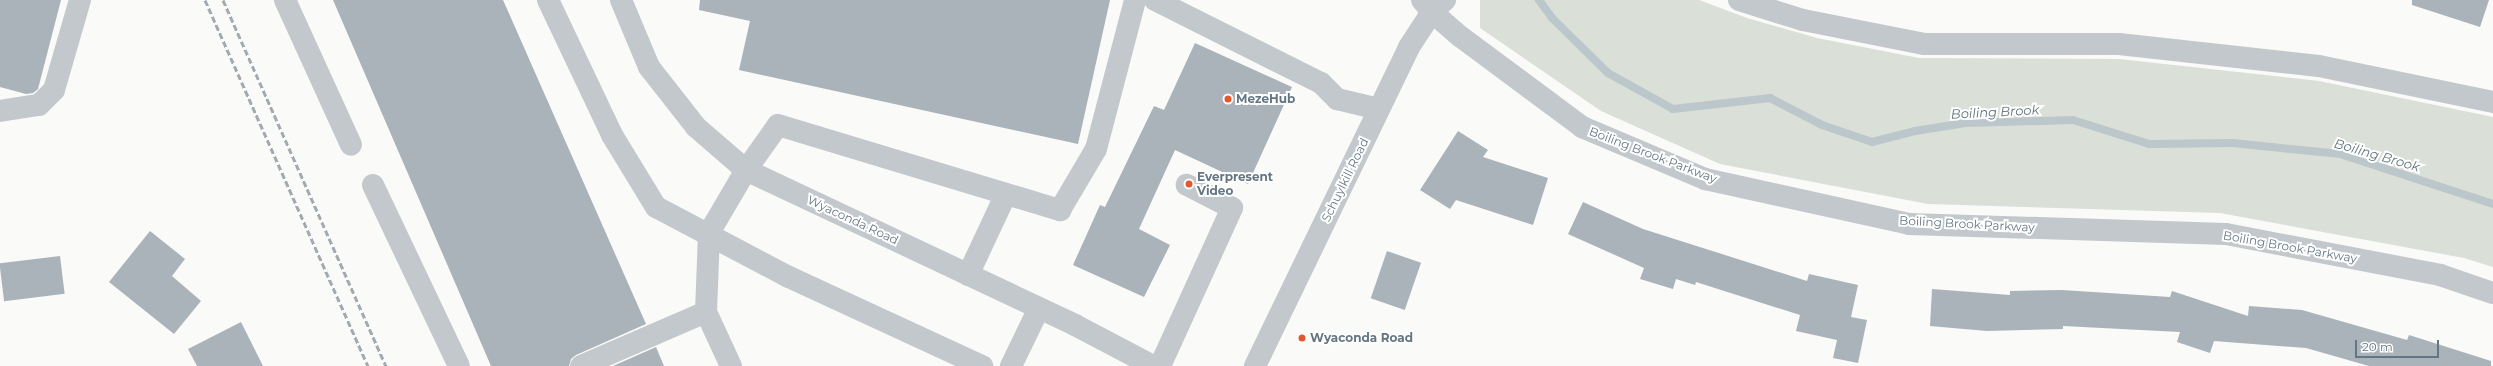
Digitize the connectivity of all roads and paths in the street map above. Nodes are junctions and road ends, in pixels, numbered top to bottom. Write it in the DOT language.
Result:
graph roads {
  1 [pos="80,0"];
  2 [pos="285,0"];
  3 [pos="548,0"];
  4 [pos="621,0"];
  5 [pos="1135,0"];
  6 [pos="1155,0"];
  7 [pos="1741,0"];
  8 [pos="1433,4"];
  9 [pos="2493,102"];
  10 [pos="1379,109"];
  11 [pos="0,111"];
  12 [pos="351,146"];
  13 [pos="746,170"];
  14 [pos="1187,185"];
  15 [pos="373,186"];
  16 [pos="1006,194"];
  17 [pos="709,233"];
  18 [pos="968,275"];
  19 [pos="2493,293"];
  20 [pos="1039,308"];
  21 [pos="706,312"];
  22 [pos="459,366"];
  23 [pos="581,366"];
  24 [pos="731,366"];
  25 [pos="982,366"];
  26 [pos="1011,366"];
  27 [pos="1154,366"];
  28 [pos="1160,366"];
  29 [pos="1256,366"];
  1 -- 11 [label="street"];
  2 -- 12 [label="street"];
  3 -- 17 [label="street"];
  4 -- 13 [label="street, Wyaconda Road"];
  5 -- 16 [label="street"];
  6 -- 10 [label="street"];
  7 -- 9 [label="street"];
  8 -- 10 [label="street, Schuylkill Road"];
  8 -- 19 [label="street, Boiling Brook Parkway"];
  10 -- 29 [label="street, Schuylkill Road"];
  13 -- 16 [label="street"];
  13 -- 17 [label="street"];
  13 -- 18 [label="street, Wyaconda Road"];
  14 -- 28 [label="street"];
  15 -- 22 [label="street"];
  16 -- 18 [label="street"];
  17 -- 21 [label="street"];
  17 -- 25 [label="street"];
  18 -- 20 [label="street, Wyaconda Road"];
  20 -- 26 [label="street"];
  20 -- 27 [label="street, Wyaconda Road"];
  21 -- 23 [label="street"];
  21 -- 24 [label="street"];
}
